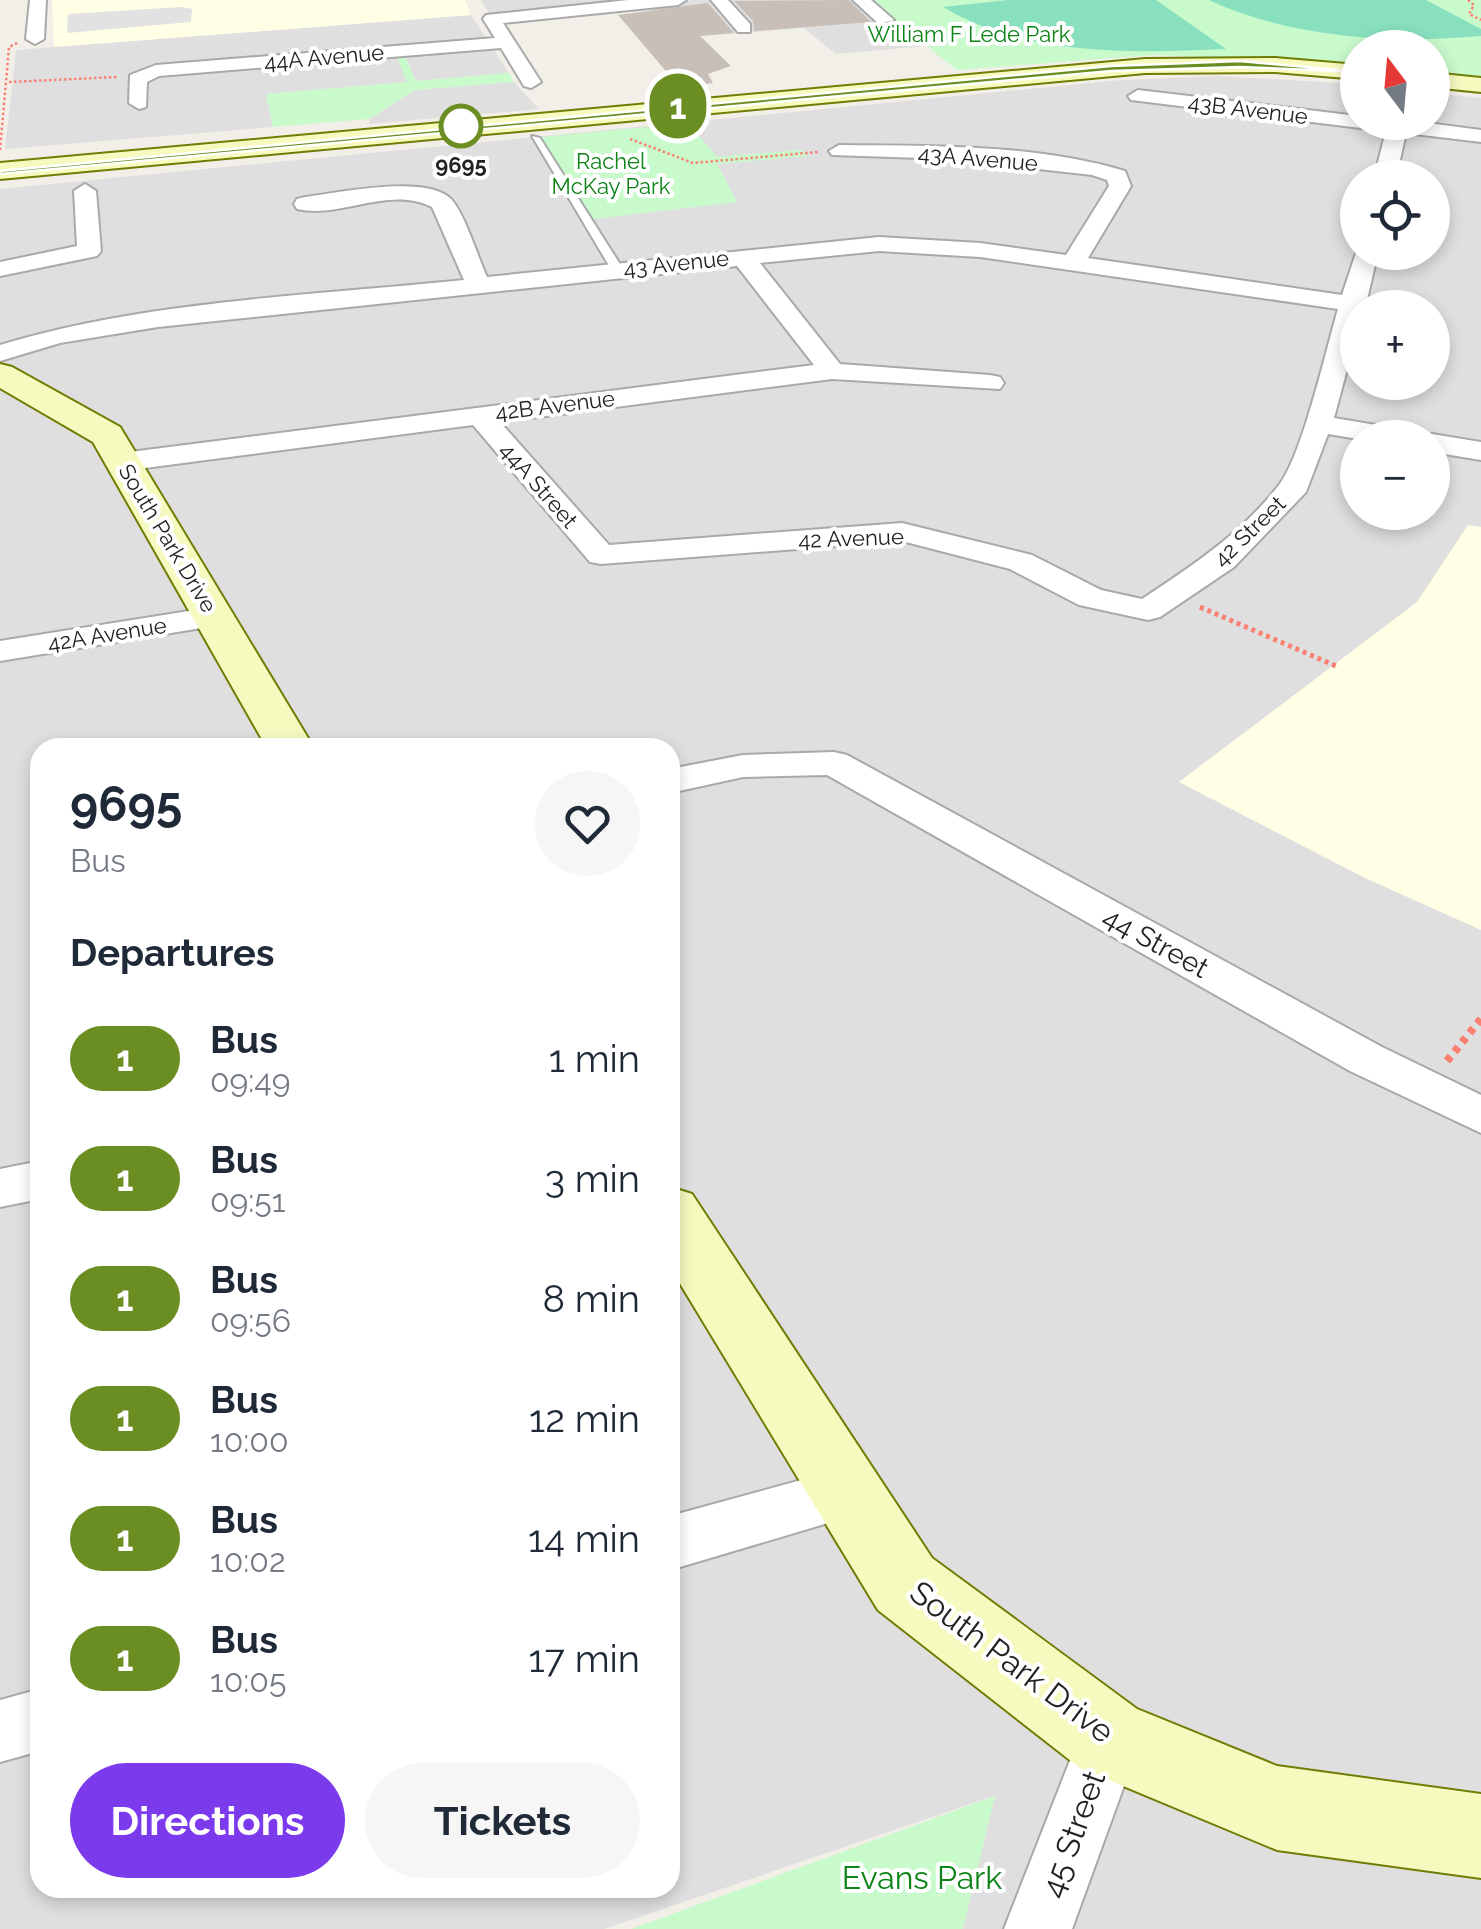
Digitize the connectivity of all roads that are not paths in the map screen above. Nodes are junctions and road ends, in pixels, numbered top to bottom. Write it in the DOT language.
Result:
graph roads {
  1 [pos="38,0"];
  2 [pos="481,0"];
  3 [pos="678,0"];
  4 [pos="719,0"];
  5 [pos="860,0"];
  6 [pos="493,19"];
  7 [pos="884,20"];
  8 [pos="744,28"];
  9 [pos="36,39"];
  10 [pos="506,42"];
  11 [pos="1340,71"];
  12 [pos="531,82"];
  13 [pos="1450,82"];
  14 [pos="1481,85"];
  15 [pos="1138,96"];
  16 [pos="138,103"];
  17 [pos="1340,120"];
  18 [pos="1450,132"];
  19 [pos="1481,136"];
  20 [pos="535,138"];
  21 [pos="839,151"];
  22 [pos="0,171"];
  23 [pos="86,191"];
  24 [pos="305,204"];
  25 [pos="742,256"];
  26 [pos="1073,264"];
  27 [pos="0,269"];
  28 [pos="617,270"];
  29 [pos="478,285"];
  30 [pos="1340,302"];
  31 [pos="1340,351"];
  32 [pos="0,352"];
  33 [pos="832,371"];
  34 [pos="0,374"];
  35 [pos="990,383"];
  36 [pos="478,414"];
  37 [pos="1318,424"];
  38 [pos="1340,428"];
  39 [pos="1450,446"];
  40 [pos="1481,451"];
  41 [pos="122,462"];
  42 [pos="601,555"];
  43 [pos="1160,602"];
  44 [pos="214,617"];
  45 [pos="0,651"];
  46 [pos="285,738"];
  47 [pos="680,779"];
  48 [pos="1481,1115"];
  49 [pos="30,1182"];
  50 [pos="0,1188"];
  51 [pos="680,1228"];
  52 [pos="846,1494"];
  53 [pos="680,1540"];
  54 [pos="30,1723"];
  55 [pos="0,1731"];
  56 [pos="1108,1738"];
  57 [pos="1481,1836"];
  58 [pos="1038,1929"];
  1 -- 9 [label="street"];
  2 -- 6 [label="street"];
  3 -- 6 [label="street"];
  4 -- 8 [label="street"];
  5 -- 7 [label="street"];
  6 -- 10 [label="street"];
  10 -- 12 [label="street"];
  10 -- 16 [label="street, 44A Avenue"];
  11 -- 22 [label="main road"];
  13 -- 14 [label="main road"];
  15 -- 17 [label="street, 43B Avenue"];
  18 -- 19 [label="street"];
  20 -- 28 [label="lane"];
  21 -- 26 [label="street, 43A Avenue"];
  23 -- 27 [label="street"];
  24 -- 29 [label="street"];
  25 -- 26 [label="street, 43 Avenue"];
  25 -- 28 [label="street, 43 Avenue"];
  25 -- 33 [label="street"];
  26 -- 30 [label="street, 43 Avenue"];
  28 -- 29 [label="street, 43 Avenue"];
  29 -- 32 [label="street, 43 Avenue"];
  31 -- 37 [label="street, 42 Street"];
  33 -- 35 [label="street, 42B Avenue"];
  33 -- 36 [label="street, 42B Avenue"];
  34 -- 41 [label="main road, South Park Drive"];
  36 -- 41 [label="street, 42B Avenue"];
  36 -- 42 [label="street, 44A Street"];
  37 -- 38 [label="street"];
  37 -- 43 [label="street, 42 Street"];
  39 -- 40 [label="street"];
  41 -- 44 [label="main road, South Park Drive"];
  42 -- 43 [label="street, 42 Avenue"];
  44 -- 45 [label="street, 42A Avenue"];
  44 -- 46 [label="main road, South Park Drive"];
  47 -- 48 [label="street, 44 Street"];
  49 -- 50 [label="street"];
  51 -- 52 [label="main road, South Park Drive"];
  52 -- 53 [label="street"];
  52 -- 56 [label="main road, South Park Drive"];
  54 -- 55 [label="street"];
  56 -- 57 [label="main road, South Park Drive"];
  56 -- 58 [label="street, 45 Street"];
}
